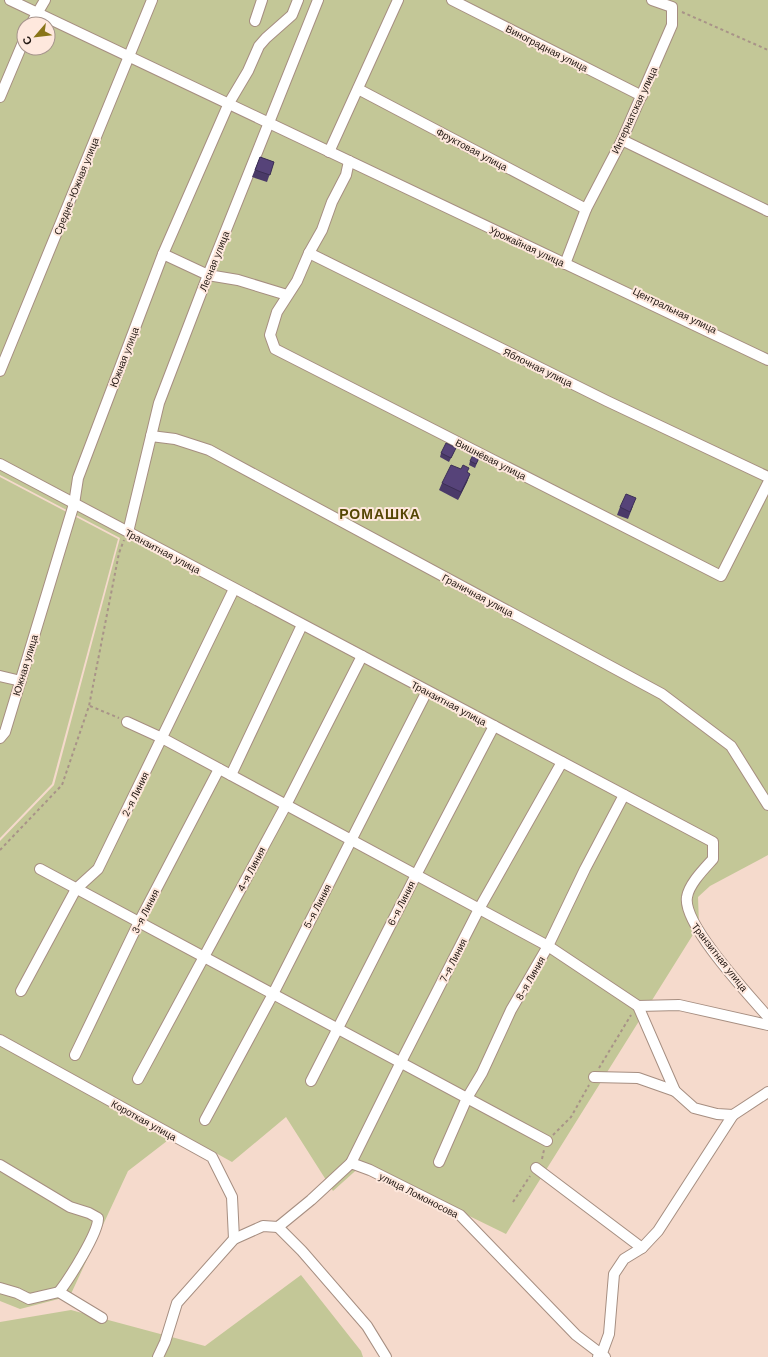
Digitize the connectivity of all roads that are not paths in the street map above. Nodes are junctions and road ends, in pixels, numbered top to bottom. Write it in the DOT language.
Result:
graph roads {
  1 [pos="10,0"];
  2 [pos="45,0"];
  3 [pos="152,0"];
  4 [pos="262,0"];
  5 [pos="298,0"];
  6 [pos="318,0"];
  7 [pos="398,0"];
  8 [pos="452,0"];
  9 [pos="652,0"];
  10 [pos="38,13"];
  11 [pos="36,16"];
  12 [pos="255,20"];
  13 [pos="17,56"];
  14 [pos="129,56"];
  15 [pos="358,89"];
  16 [pos="642,96"];
  17 [pos="0,97"];
  18 [pos="229,103"];
  19 [pos="270,124"];
  20 [pos="622,140"];
  21 [pos="329,152"];
  22 [pos="349,161"];
  23 [pos="586,208"];
  24 [pos="768,211"];
  25 [pos="309,253"];
  26 [pos="163,254"];
  27 [pos="565,264"];
  28 [pos="582,272"];
  29 [pos="208,275"];
  30 [pos="287,295"];
  31 [pos="768,356"];
  32 [pos="768,360"];
  33 [pos="0,371"];
  34 [pos="151,436"];
  35 [pos="0,464"];
  36 [pos="768,477"];
  37 [pos="768,483"];
  38 [pos="74,504"];
  39 [pos="128,530"];
  40 [pos="234,589"];
  41 [pos="302,624"];
  42 [pos="362,656"];
  43 [pos="0,676"];
  44 [pos="20,681"];
  45 [pos="427,691"];
  46 [pos="127,722"];
  47 [pos="494,726"];
  48 [pos="0,738"];
  49 [pos="162,738"];
  50 [pos="562,762"];
  51 [pos="219,769"];
  52 [pos="231,775"];
  53 [pos="624,795"];
  54 [pos="286,805"];
  55 [pos="768,805"];
  56 [pos="351,840"];
  57 [pos="40,869"];
  58 [pos="416,875"];
  59 [pos="76,889"];
  60 [pos="479,909"];
  61 [pos="139,922"];
  62 [pos="548,946"];
  63 [pos="204,957"];
  64 [pos="21,991"];
  65 [pos="274,994"];
  66 [pos="638,1006"];
  67 [pos="768,1017"];
  68 [pos="768,1025"];
  69 [pos="337,1028"];
  70 [pos="0,1040"];
  71 [pos="75,1055"];
  72 [pos="400,1062"];
  73 [pos="594,1077"];
  74 [pos="138,1079"];
  75 [pos="311,1081"];
  76 [pos="675,1091"];
  77 [pos="768,1092"];
  78 [pos="467,1098"];
  79 [pos="733,1115"];
  80 [pos="205,1120"];
  81 [pos="547,1141"];
  82 [pos="439,1162"];
  83 [pos="351,1163"];
  84 [pos="0,1165"];
  85 [pos="536,1168"];
  86 [pos="278,1227"];
  87 [pos="234,1238"];
  88 [pos="642,1248"];
  89 [pos="0,1288"];
  90 [pos="59,1292"];
  91 [pos="102,1318"];
  92 [pos="601,1356"];
  93 [pos="158,1357"];
  94 [pos="386,1357"];
  1 -- 10 [label="street, Урожайная улица"];
  2 -- 10 [label="street"];
  3 -- 14 [label="street, Средне-Южная улица"];
  4 -- 12 [label="street"];
  5 -- 18 [label="street, Южная улица"];
  6 -- 19 [label="street, Лесная улица"];
  7 -- 15 [label="street"];
  8 -- 16 [label="street, Виноградная улица"];
  9 -- 16 [label="street, Интернатская улица"];
  10 -- 11 [label="street"];
  10 -- 14 [label="street, Урожайная улица"];
  13 -- 17 [label="street"];
  14 -- 18 [label="street, Урожайная улица"];
  14 -- 33 [label="street, Средне-Южная улица"];
  15 -- 21 [label="street"];
  15 -- 23 [label="street, Фруктовая улица"];
  16 -- 20 [label="street, Интернатская улица"];
  18 -- 19 [label="street, Урожайная улица"];
  18 -- 26 [label="street, Южная улица"];
  19 -- 21 [label="street, Урожайная улица"];
  19 -- 29 [label="street, Лесная улица"];
  20 -- 23 [label="street, Интернатская улица"];
  20 -- 24 [label="street"];
  21 -- 22 [label="street, Урожайная улица"];
  22 -- 25 [label="street"];
  22 -- 27 [label="street, Урожайная улица"];
  23 -- 27 [label="street, Интернатская улица"];
  25 -- 30 [label="street"];
  25 -- 36 [label="street, Яблочная улица"];
  26 -- 29 [label="street"];
  26 -- 38 [label="street, Южная улица"];
  27 -- 28 [label="street, Урожайная улица"];
  28 -- 31 [label="street, Центральная улица"];
  28 -- 32 [label="street, Урожайная улица"];
  29 -- 30 [label="street"];
  29 -- 34 [label="street, Лесная улица"];
  30 -- 37 [label="street, Вишнёвая улица"];
  34 -- 39 [label="street, Лесная улица"];
  34 -- 55 [label="street, Граничная улица"];
  35 -- 38 [label="street, Транзитная улица"];
  38 -- 39 [label="street, Транзитная улица"];
  38 -- 44 [label="street, Южная улица"];
  39 -- 40 [label="street, Транзитная улица"];
  40 -- 41 [label="street, Транзитная улица"];
  40 -- 49 [label="street, 2-я Линия"];
  41 -- 42 [label="street, Транзитная улица"];
  41 -- 52 [label="street"];
  42 -- 45 [label="street, Транзитная улица"];
  42 -- 54 [label="street, 4-я Линия"];
  43 -- 44 [label="street"];
  44 -- 48 [label="street, Южная улица"];
  45 -- 47 [label="street, Транзитная улица"];
  45 -- 56 [label="street, 5-я Линия"];
  46 -- 49 [label="street"];
  47 -- 50 [label="street, Транзитная улица"];
  47 -- 58 [label="street, 6-я Линия"];
  49 -- 51 [label="street"];
  49 -- 59 [label="street, 2-я Линия"];
  50 -- 53 [label="street, Транзитная улица"];
  50 -- 60 [label="street, 7-я Линия"];
  51 -- 52 [label="street"];
  51 -- 61 [label="street, 3-я Линия"];
  52 -- 54 [label="street"];
  53 -- 62 [label="street, 8-я Линия"];
  53 -- 67 [label="street, Транзитная улица"];
  54 -- 56 [label="street"];
  54 -- 63 [label="street, 4-я Линия"];
  56 -- 58 [label="street"];
  56 -- 65 [label="street, 5-я Линия"];
  57 -- 59 [label="street"];
  58 -- 60 [label="street"];
  58 -- 69 [label="street, 6-я Линия"];
  59 -- 61 [label="street"];
  59 -- 64 [label="street, 2-я Линия"];
  60 -- 62 [label="street"];
  60 -- 72 [label="street, 7-я Линия"];
  61 -- 63 [label="street"];
  61 -- 71 [label="street, 3-я Линия"];
  62 -- 66 [label="street"];
  62 -- 78 [label="street, 8-я Линия"];
  63 -- 65 [label="street"];
  63 -- 74 [label="street, 4-я Линия"];
  65 -- 69 [label="street"];
  65 -- 80 [label="street, 5-я Линия"];
  66 -- 68 [label="street"];
  66 -- 76 [label="street"];
  69 -- 72 [label="street"];
  69 -- 75 [label="street, 6-я Линия"];
  70 -- 87 [label="street, Короткая улица"];
  72 -- 78 [label="street"];
  72 -- 83 [label="street, 7-я Линия"];
  73 -- 76 [label="street"];
  76 -- 79 [label="street"];
  77 -- 79 [label="street"];
  78 -- 81 [label="street"];
  78 -- 82 [label="street, 8-я Линия"];
  79 -- 88 [label="street"];
  83 -- 86 [label="street"];
  83 -- 92 [label="street, улица Ломоносова"];
  84 -- 90 [label="street"];
  85 -- 88 [label="street"];
  86 -- 87 [label="street"];
  86 -- 94 [label="street"];
  87 -- 93 [label="street"];
  88 -- 92 [label="street"];
  89 -- 90 [label="street"];
  90 -- 91 [label="street"];
}
